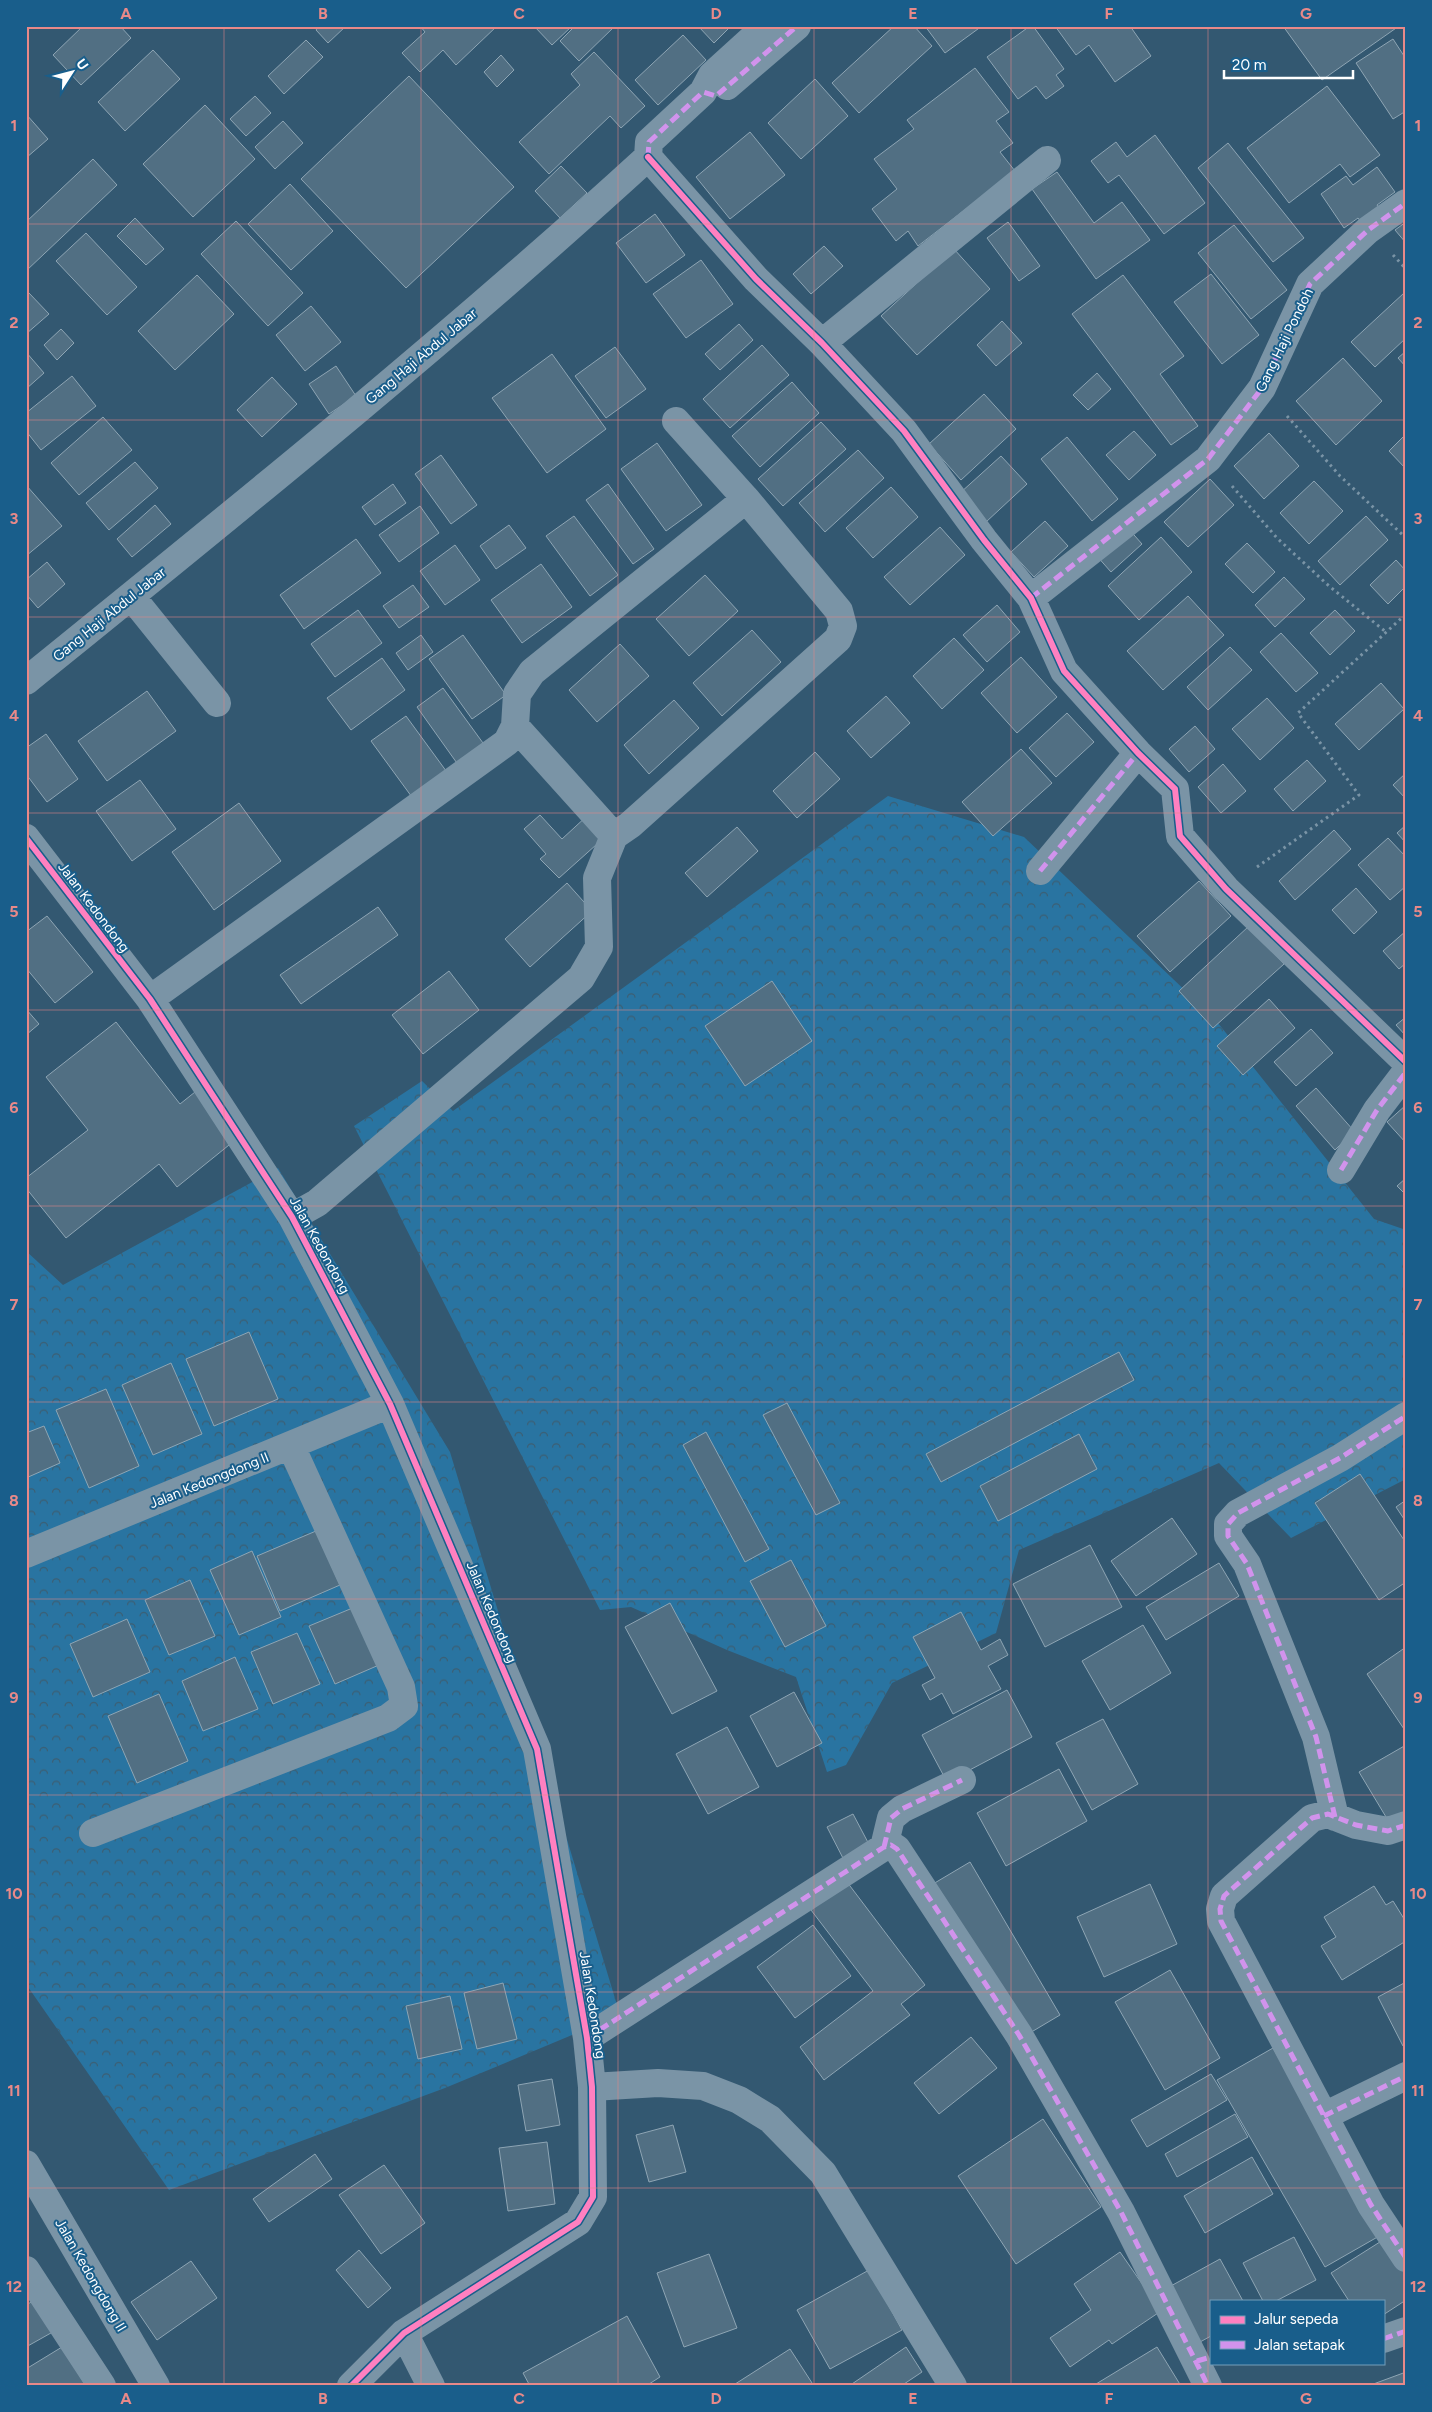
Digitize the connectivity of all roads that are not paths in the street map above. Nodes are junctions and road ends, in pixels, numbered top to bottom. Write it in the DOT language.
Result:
graph roads {
  1 [pos="766,26"];
  2 [pos="797,26"];
  3 [pos="703,92"];
  4 [pos="648,157"];
  5 [pos="1047,160"];
  6 [pos="1406,203"];
  7 [pos="822,343"];
  8 [pos="676,421"];
  9 [pos="746,499"];
  10 [pos="131,596"];
  11 [pos="1031,598"];
  12 [pos="26,681"];
  13 [pos="217,702"];
  14 [pos="515,726"];
  15 [pos="1138,753"];
  16 [pos="614,836"];
  17 [pos="26,838"];
  18 [pos="1040,871"];
  19 [pos="150,999"];
  20 [pos="1406,1062"];
  21 [pos="1406,1072"];
  22 [pos="1341,1170"];
  23 [pos="292,1217"];
  24 [pos="390,1404"];
  25 [pos="1406,1416"];
  26 [pos="291,1446"];
  27 [pos="26,1554"];
  28 [pos="962,1780"];
  29 [pos="1335,1816"];
  30 [pos="1406,1825"];
  31 [pos="92,1833"];
  32 [pos="884,1847"];
  33 [pos="587,2038"];
  34 [pos="1406,2076"];
  35 [pos="592,2087"];
  36 [pos="1324,2116"];
  37 [pos="26,2164"];
  38 [pos="1406,2258"];
  39 [pos="26,2270"];
  40 [pos="1406,2331"];
  41 [pos="404,2333"];
  42 [pos="1384,2339"];
  43 [pos="1204,2359"];
  44 [pos="102,2386"];
  45 [pos="156,2386"];
  46 [pos="351,2386"];
  47 [pos="431,2386"];
  48 [pos="953,2386"];
  49 [pos="1208,2386"];
  1 -- 3 [label="street, Gang Haji Abdul Jabar"];
  2 -- 3 [label="street"];
  3 -- 4 [label="street, Gang Haji Abdul Jabar"];
  4 -- 7 [label="street"];
  4 -- 10 [label="street, Gang Haji Abdul Jabar"];
  5 -- 7 [label="street"];
  6 -- 11 [label="street, Gang Haji Pondoh"];
  7 -- 11 [label="street"];
  8 -- 9 [label="street"];
  9 -- 14 [label="street"];
  9 -- 16 [label="street"];
  10 -- 12 [label="street, Gang Haji Abdul Jabar"];
  10 -- 13 [label="street"];
  11 -- 15 [label="street"];
  14 -- 16 [label="street"];
  14 -- 19 [label="street"];
  15 -- 18 [label="street"];
  15 -- 20 [label="street"];
  16 -- 23 [label="street"];
  17 -- 19 [label="street, Jalan Kedondong"];
  19 -- 23 [label="street, Jalan Kedondong"];
  21 -- 22 [label="street"];
  23 -- 24 [label="street, Jalan Kedondong"];
  24 -- 26 [label="street, Jalan Kedongdong II"];
  24 -- 33 [label="street, Jalan Kedondong"];
  25 -- 29 [label="street"];
  26 -- 27 [label="street, Jalan Kedongdong II"];
  26 -- 31 [label="street"];
  28 -- 32 [label="street"];
  29 -- 30 [label="street"];
  29 -- 36 [label="street"];
  32 -- 33 [label="street"];
  32 -- 43 [label="street"];
  33 -- 35 [label="street, Jalan Kedondong"];
  34 -- 36 [label="street"];
  35 -- 41 [label="street, Jalan Kedondong"];
  35 -- 48 [label="street"];
  36 -- 38 [label="street"];
  37 -- 45 [label="street, Jalan Kedongdong II"];
  39 -- 44 [label="street"];
  40 -- 42 [label="street"];
  41 -- 46 [label="street, Jalan Kedondong"];
  41 -- 47 [label="street"];
  43 -- 49 [label="street"];
}
